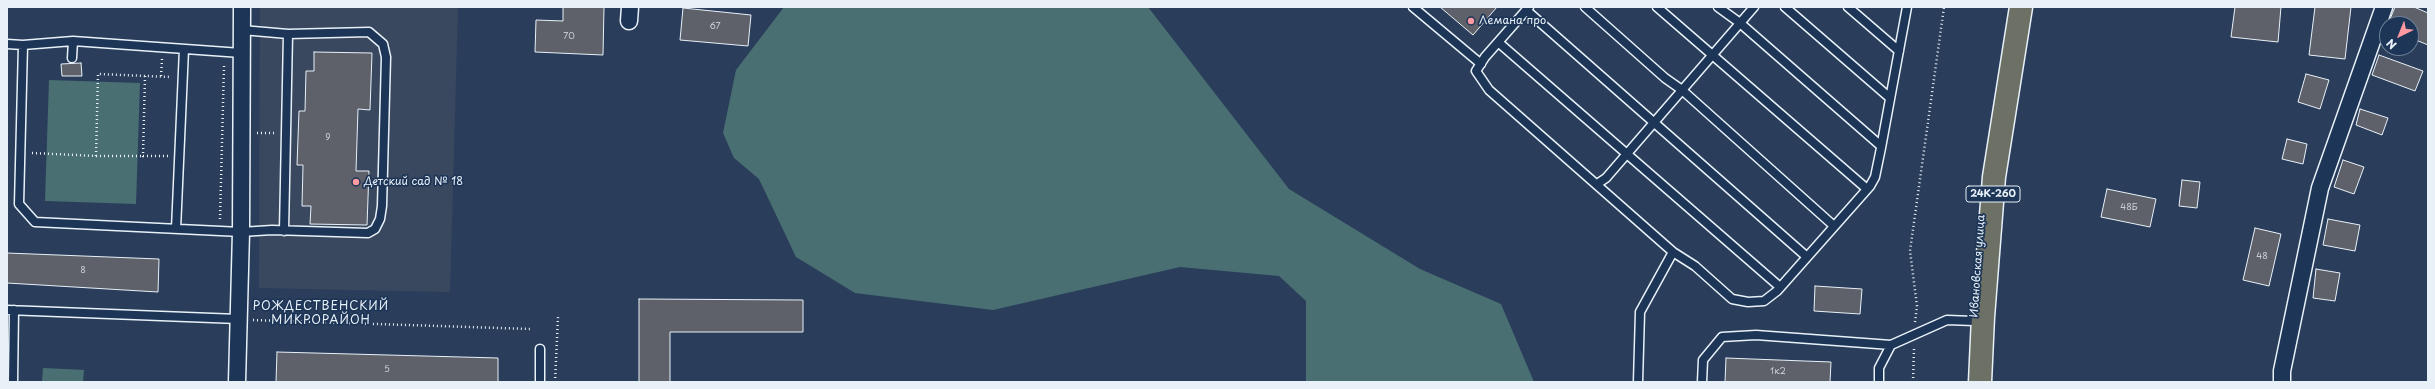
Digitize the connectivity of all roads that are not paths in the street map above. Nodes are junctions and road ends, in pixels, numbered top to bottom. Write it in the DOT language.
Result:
graph roads {
  1 [pos="242,7"];
  2 [pos="1413,7"];
  3 [pos="1585,7"];
  4 [pos="1657,7"];
  5 [pos="1718,7"];
  6 [pos="1754,7"];
  7 [pos="1785,7"];
  8 [pos="1848,7"];
  9 [pos="1907,7"];
  10 [pos="2005,7"];
  11 [pos="2021,7"];
  12 [pos="2384,7"];
  13 [pos="1528,8"];
  14 [pos="1740,23"];
  15 [pos="242,30"];
  16 [pos="288,34"];
  17 [pos="73,41"];
  18 [pos="1498,42"];
  19 [pos="7,44"];
  20 [pos="23,45"];
  21 [pos="184,49"];
  22 [pos="1898,52"];
  23 [pos="241,53"];
  24 [pos="1713,54"];
  25 [pos="72,58"];
  26 [pos="1481,64"];
  27 [pos="1682,90"];
  28 [pos="1890,98"];
  29 [pos="1654,123"];
  30 [pos="1882,146"];
  31 [pos="1627,154"];
  32 [pos="1597,184"];
  33 [pos="1867,189"];
  34 [pos="1834,226"];
  35 [pos="176,229"];
  36 [pos="284,231"];
  37 [pos="241,232"];
  38 [pos="1673,252"];
  39 [pos="1807,257"];
  40 [pos="1780,288"];
  41 [pos="10,310"];
  42 [pos="238,320"];
  43 [pos="1974,321"];
  44 [pos="1891,345"];
  45 [pos="540,349"];
  46 [pos="13,382"];
  47 [pos="237,382"];
  48 [pos="540,382"];
  49 [pos="1638,382"];
  50 [pos="1702,382"];
  51 [pos="1879,382"];
  52 [pos="1973,382"];
  53 [pos="1980,382"];
  54 [pos="2282,382"];
  1 -- 15 [label="street"];
  2 -- 26 [label="lane"];
  3 -- 27 [label="lane"];
  4 -- 24 [label="lane"];
  5 -- 14 [label="lane"];
  6 -- 14 [label="lane"];
  7 -- 28 [label="lane"];
  8 -- 22 [label="lane"];
  9 -- 22 [label="lane"];
  10 -- 43 [label="main road, Ивановская улица / 24К-260"];
  11 -- 53 [label="main road, 24К-260"];
  12 -- 54 [label="street"];
  13 -- 18 [label="lane"];
  13 -- 29 [label="lane"];
  14 -- 24 [label="lane"];
  14 -- 30 [label="lane"];
  15 -- 16 [label="lane"];
  15 -- 23 [label="street"];
  16 -- 36 [label="lane"];
  16 -- 36 [label="lane"];
  17 -- 20 [label="lane"];
  17 -- 21 [label="lane"];
  17 -- 25 [label="lane"];
  18 -- 26 [label="lane"];
  18 -- 31 [label="lane"];
  19 -- 20 [label="lane"];
  20 -- 35 [label="lane"];
  21 -- 23 [label="lane"];
  21 -- 35 [label="lane"];
  22 -- 28 [label="lane"];
  23 -- 37 [label="street"];
  24 -- 27 [label="lane"];
  24 -- 33 [label="lane"];
  26 -- 32 [label="lane"];
  27 -- 29 [label="lane"];
  27 -- 34 [label="lane"];
  28 -- 30 [label="lane"];
  29 -- 31 [label="lane"];
  29 -- 39 [label="lane"];
  30 -- 33 [label="lane"];
  31 -- 32 [label="lane"];
  31 -- 40 [label="lane"];
  32 -- 38 [label="lane"];
  33 -- 34 [label="lane"];
  34 -- 39 [label="lane"];
  35 -- 37 [label="lane"];
  36 -- 37 [label="lane"];
  37 -- 42 [label="street"];
  38 -- 40 [label="lane"];
  38 -- 49 [label="lane"];
  39 -- 40 [label="lane"];
  41 -- 42 [label="lane"];
  41 -- 46 [label="lane"];
  42 -- 47 [label="street"];
  43 -- 44 [label="lane"];
  43 -- 52 [label="main road, Ивановская улица / 24К-260"];
  44 -- 50 [label="lane"];
  44 -- 51 [label="lane"];
  45 -- 48 [label="lane"];
}
